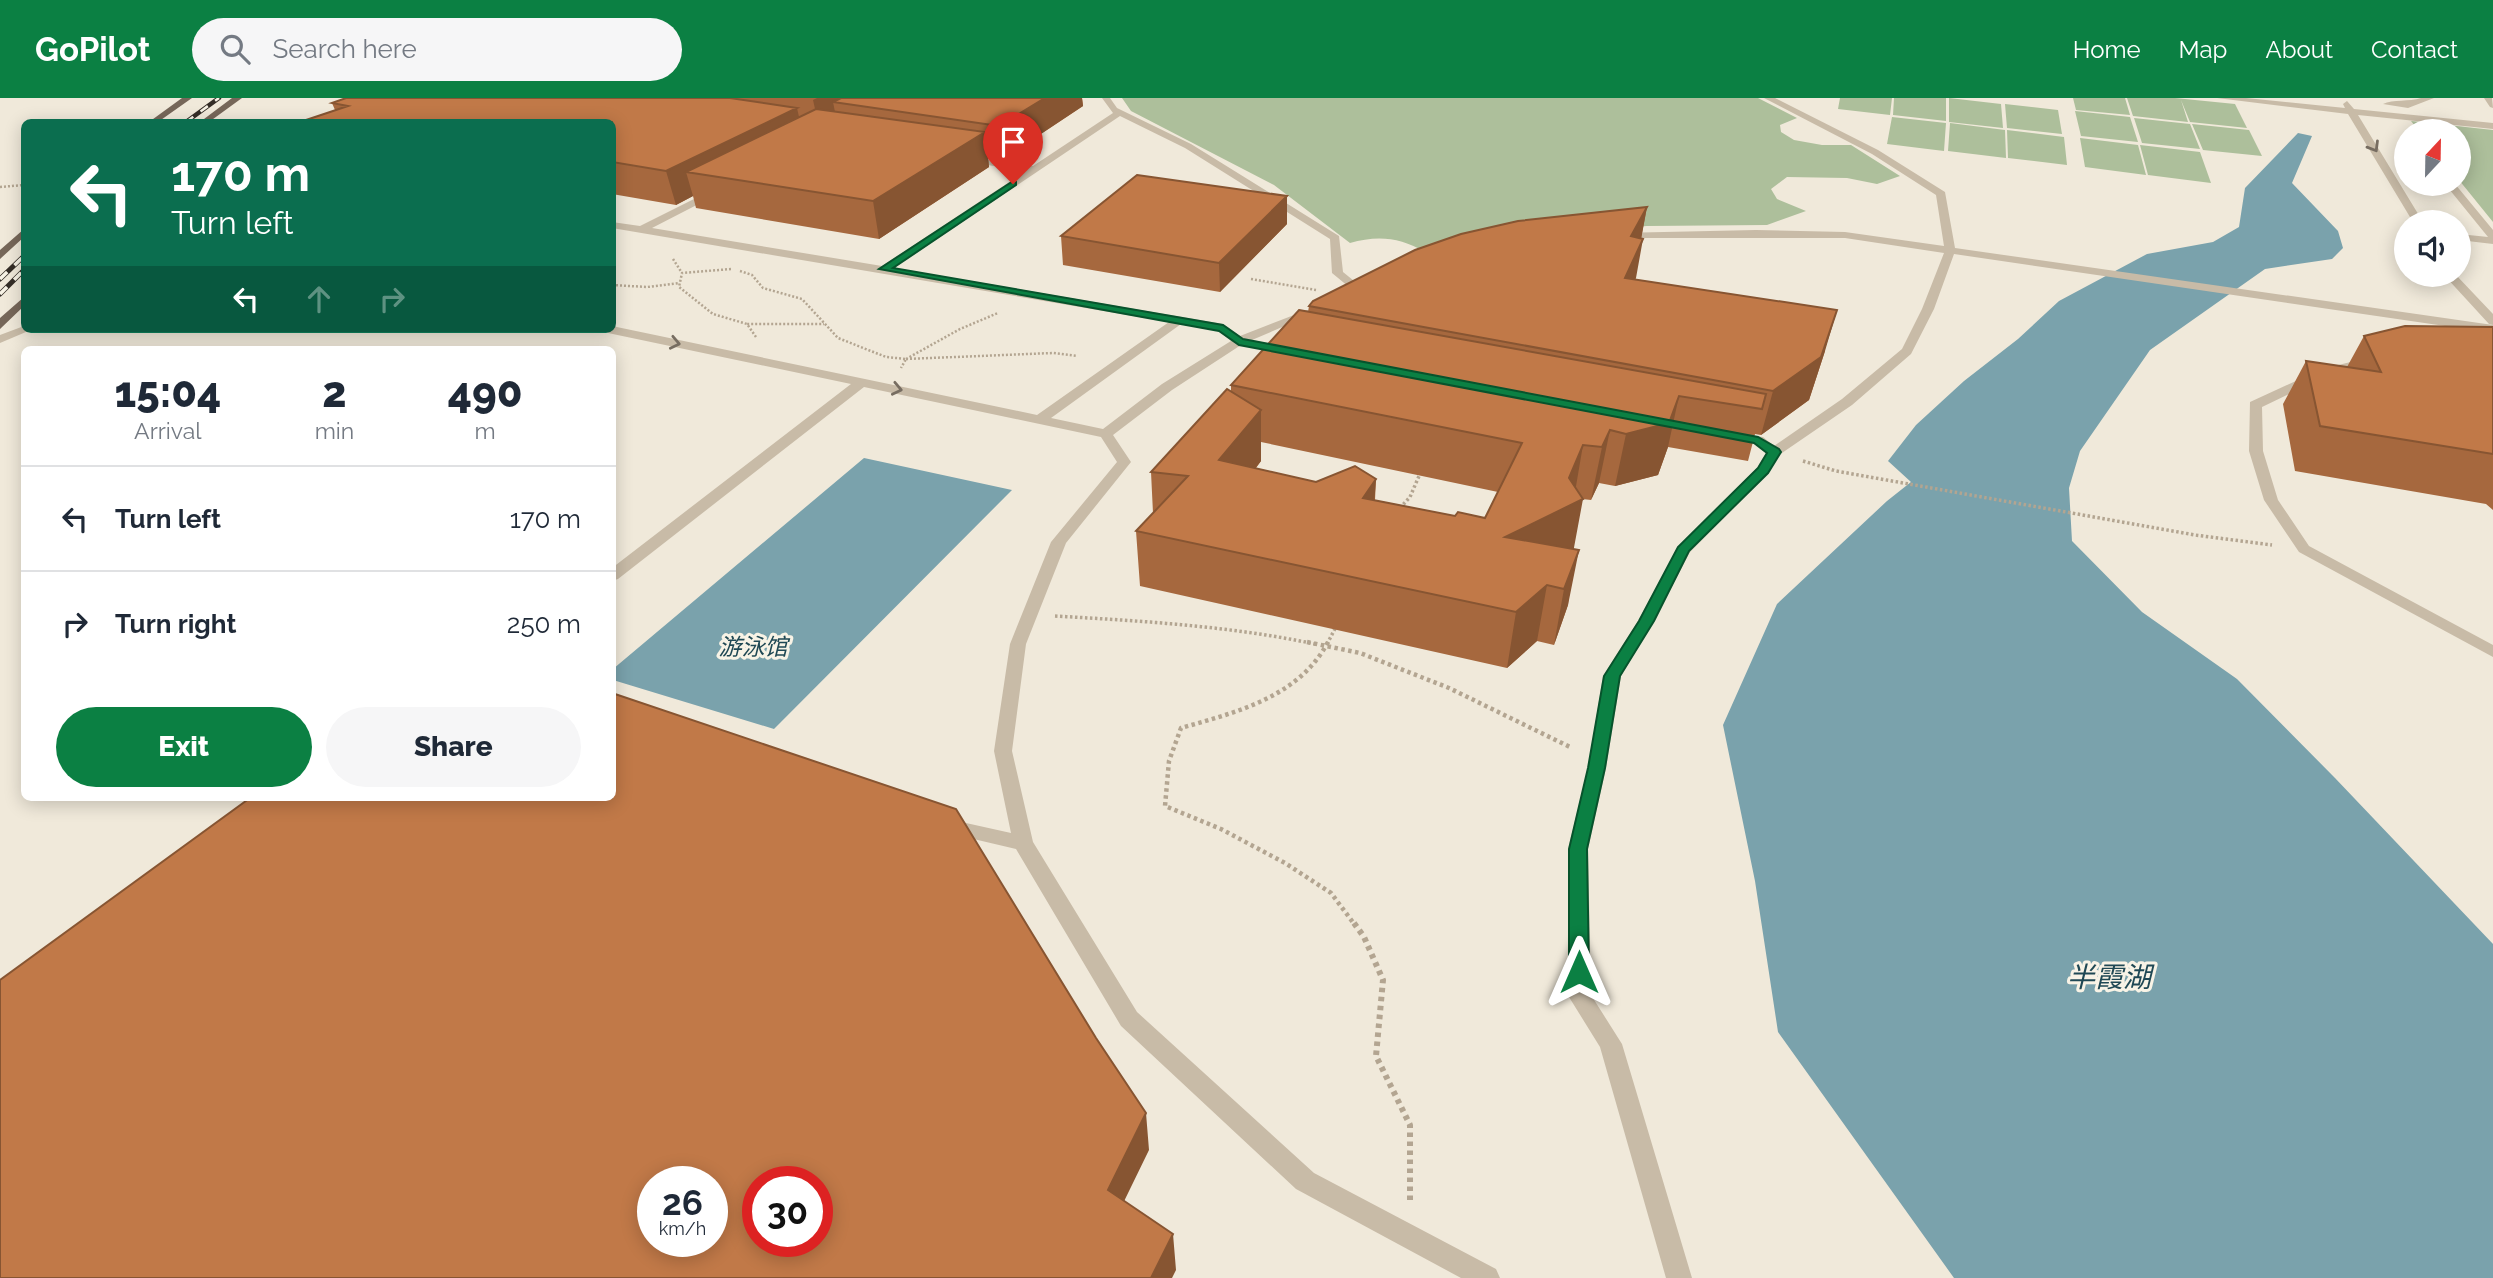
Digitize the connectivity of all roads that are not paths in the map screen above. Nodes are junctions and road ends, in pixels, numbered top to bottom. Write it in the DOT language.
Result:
graph roads {
  1 [pos="188,98"];
  2 [pos="238,98"];
  3 [pos="1106,98"];
  4 [pos="1768,98"];
  5 [pos="2221,98"];
  6 [pos="2332,98"];
  7 [pos="2430,98"];
  8 [pos="2487,98"];
  9 [pos="2345,102"];
  10 [pos="2384,104"];
  11 [pos="2493,105"];
  12 [pos="2353,111"];
  13 [pos="1119,113"];
  14 [pos="2393,116"];
  15 [pos="157,119"];
  16 [pos="208,119"];
  17 [pos="2396,119"];
  18 [pos="2493,126"];
  19 [pos="954,157"];
  20 [pos="1035,169"];
  21 [pos="726,186"];
  22 [pos="2459,196"];
  23 [pos="2412,210"];
  24 [pos="616,226"];
  25 [pos="643,229"];
  26 [pos="21,235"];
  27 [pos="1605,237"];
  28 [pos="2471,238"];
  29 [pos="2493,239"];
  30 [pos="1950,251"];
  31 [pos="0,256"];
  32 [pos="884,269"];
  33 [pos="1366,282"];
  34 [pos="2461,287"];
  35 [pos="21,303"];
  36 [pos="1319,308"];
  37 [pos="1179,320"];
  38 [pos="2493,321"];
  39 [pos="0,325"];
  40 [pos="2493,329"];
  41 [pos="21,331"];
  42 [pos="616,331"];
  43 [pos="0,339"];
  44 [pos="1239,341"];
  45 [pos="1307,354"];
  46 [pos="2382,360"];
  47 [pos="862,382"];
  48 [pos="1041,419"];
  49 [pos="1717,433"];
  50 [pos="1106,434"];
  51 [pos="1774,452"];
  52 [pos="616,573"];
  53 [pos="2493,652"];
  54 [pos="933,820"];
  55 [pos="1023,843"];
  56 [pos="1487,1278"];
  57 [pos="1679,1278"];
  1 -- 15 [label="main road"];
  2 -- 16 [label="main road"];
  3 -- 13 [label="street"];
  4 -- 30 [label="street"];
  5 -- 12 [label="street"];
  6 -- 9 [label="street"];
  7 -- 10 [label="street"];
  8 -- 11 [label="street"];
  9 -- 10 [label="street"];
  9 -- 12 [label="street"];
  10 -- 14 [label="street"];
  12 -- 14 [label="street"];
  12 -- 23 [label="street, one-way"];
  13 -- 20 [label="street"];
  13 -- 33 [label="street"];
  14 -- 17 [label="street"];
  14 -- 18 [label="street"];
  19 -- 20 [label="street"];
  20 -- 32 [label="street"];
  21 -- 25 [label="street"];
  22 -- 29 [label="street"];
  24 -- 25 [label="street"];
  25 -- 32 [label="street"];
  26 -- 31 [label="main road"];
  27 -- 30 [label="street"];
  28 -- 29 [label="street"];
  30 -- 40 [label="street"];
  30 -- 51 [label="street"];
  32 -- 37 [label="street"];
  34 -- 38 [label="street"];
  35 -- 39 [label="main road"];
  36 -- 44 [label="street"];
  37 -- 44 [label="street"];
  37 -- 48 [label="street"];
  41 -- 43 [label="street"];
  42 -- 47 [label="street, one-way"];
  44 -- 45 [label="street"];
  44 -- 50 [label="street"];
  46 -- 53 [label="street"];
  47 -- 48 [label="street, one-way"];
  47 -- 52 [label="street"];
  48 -- 50 [label="street"];
  49 -- 51 [label="street"];
  50 -- 55 [label="street"];
  51 -- 57 [label="street"];
  54 -- 55 [label="street"];
  55 -- 56 [label="street"];
}
